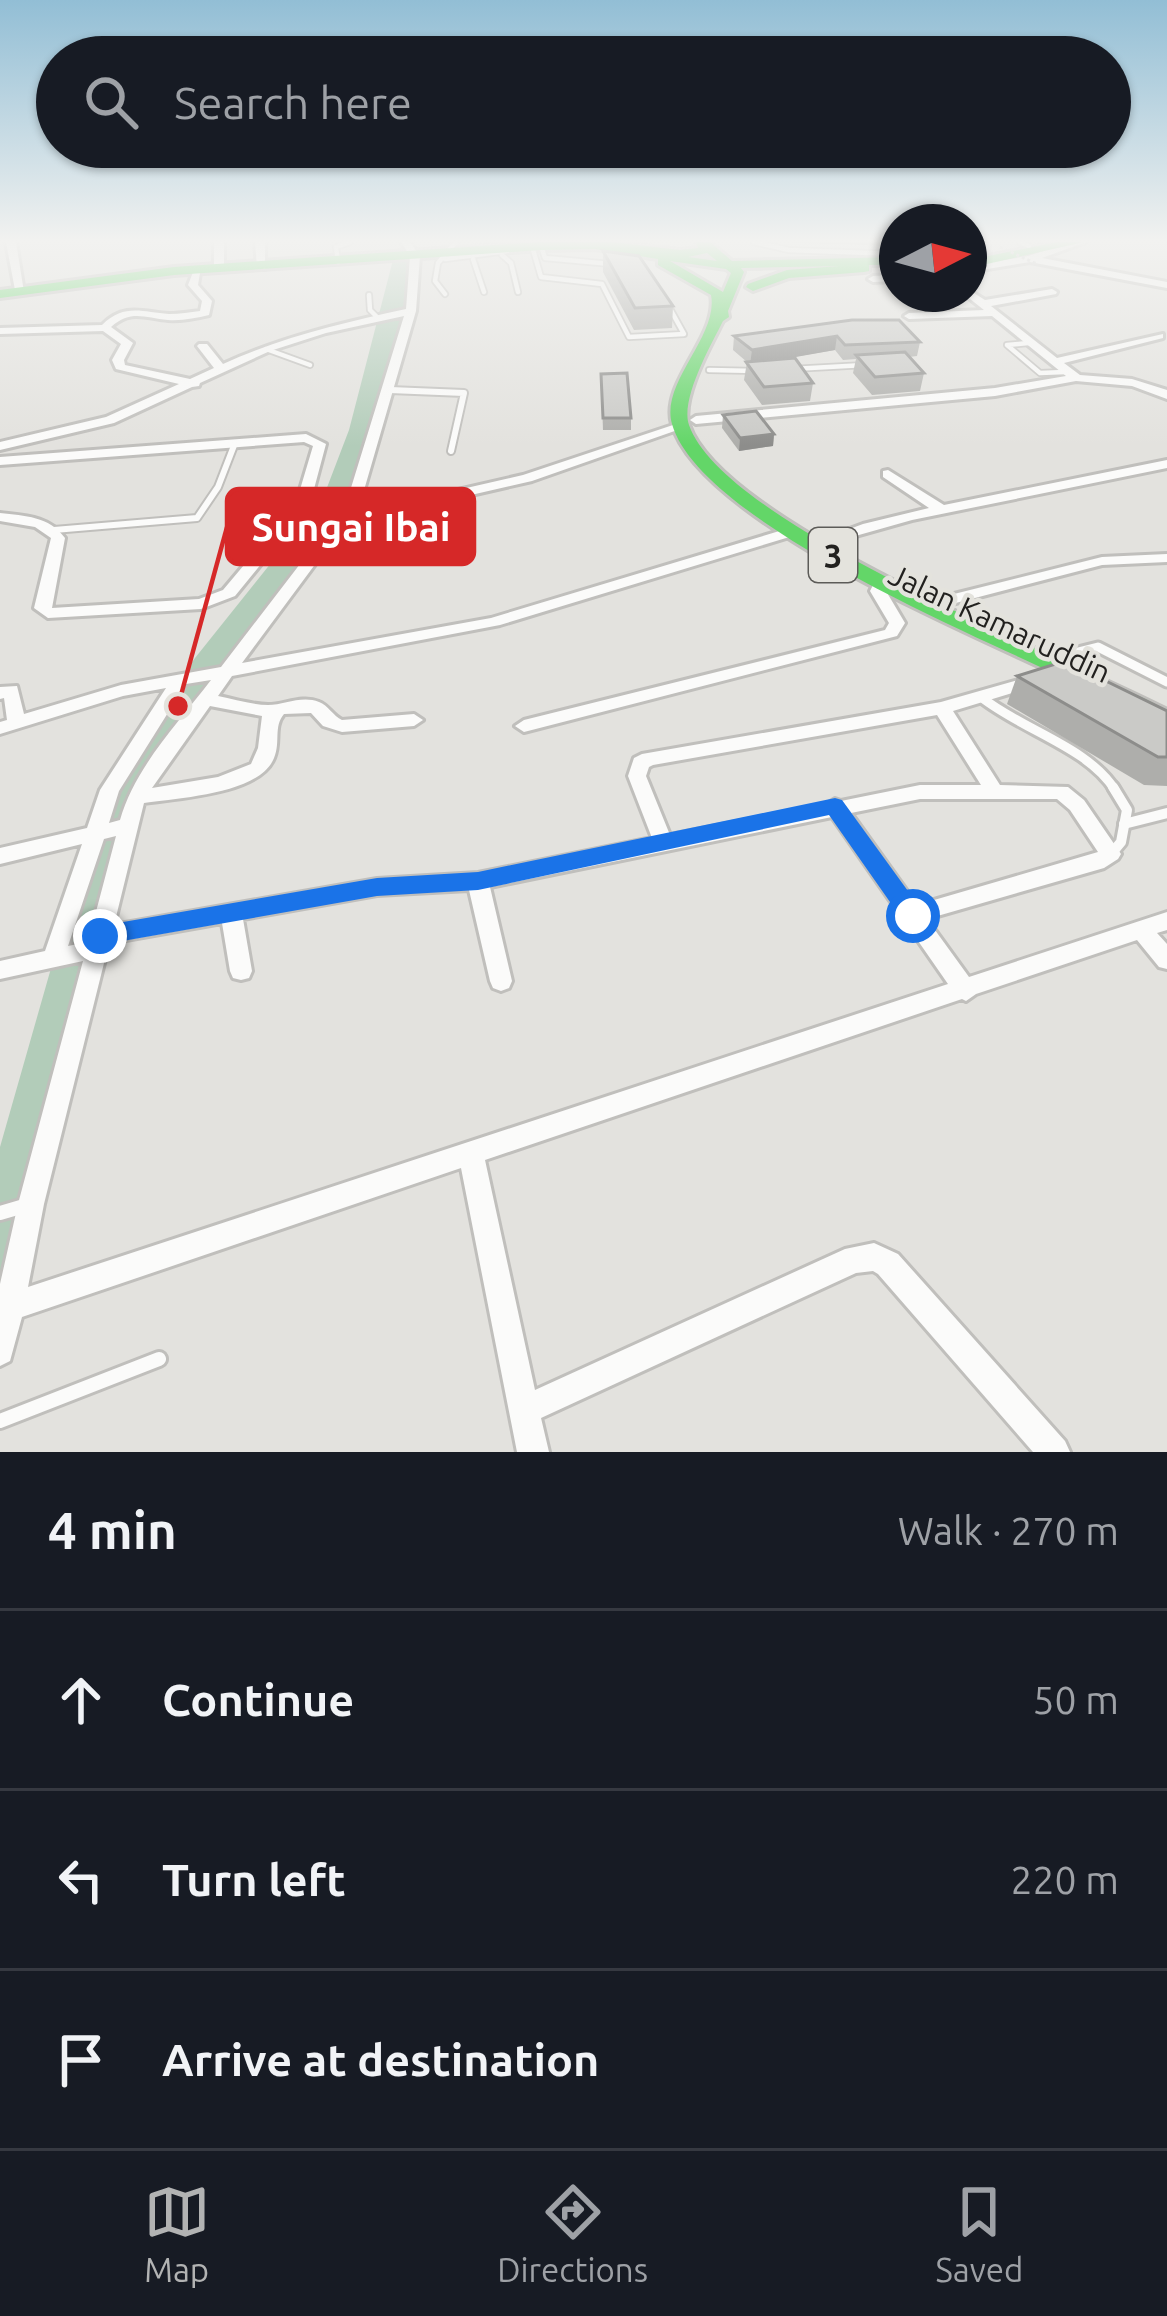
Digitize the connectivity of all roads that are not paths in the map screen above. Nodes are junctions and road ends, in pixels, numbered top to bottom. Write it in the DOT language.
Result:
graph roads {
  1 [pos="206,310"];
  2 [pos="370,310"];
  3 [pos="615,310"];
  4 [pos="671,310"];
  5 [pos="719,310"];
  6 [pos="722,310"];
  7 [pos="723,310"];
  8 [pos="988,310"];
  9 [pos="411,311"];
  10 [pos="954,312"];
  11 [pos="909,316"];
  12 [pos="378,317"];
  13 [pos="720,320"];
  14 [pos="105,328"];
  15 [pos="0,332"];
  16 [pos="684,334"];
  17 [pos="1159,336"];
  18 [pos="1028,343"];
  19 [pos="203,346"];
  20 [pos="266,349"];
  21 [pos="1053,362"];
  22 [pos="880,364"];
  23 [pos="310,365"];
  24 [pos="219,367"];
  25 [pos="709,370"];
  26 [pos="1070,375"];
  27 [pos="195,384"];
  28 [pos="390,390"];
  29 [pos="1167,394"];
  30 [pos="688,423"];
  31 [pos="235,443"];
  32 [pos="0,446"];
  33 [pos="451,451"];
  34 [pos="0,461"];
  35 [pos="1167,464"];
  36 [pos="888,474"];
  37 [pos="942,510"];
  38 [pos="0,517"];
  39 [pos="341,521"];
  40 [pos="54,530"];
  41 [pos="791,532"];
  42 [pos="827,540"];
  43 [pos="1167,557"];
  44 [pos="882,580"];
  45 [pos="948,600"];
  46 [pos="1068,662"];
  47 [pos="224,675"];
  48 [pos="182,679"];
  49 [pos="1167,682"];
  50 [pos="982,698"];
  51 [pos="205,699"];
  52 [pos="1167,703"];
  53 [pos="942,709"];
  54 [pos="9,711"];
  55 [pos="273,712"];
  56 [pos="414,720"];
  57 [pos="1167,720"];
  58 [pos="524,726"];
  59 [pos="996,794"];
  60 [pos="136,798"];
  61 [pos="835,806"];
  62 [pos="1167,813"];
  63 [pos="1124,824"];
  64 [pos="125,826"];
  65 [pos="97,833"];
  66 [pos="662,842"];
  67 [pos="1112,854"];
  68 [pos="0,856"];
  69 [pos="478,881"];
  70 [pos="231,911"];
  71 [pos="913,916"];
  72 [pos="1167,921"];
  73 [pos="1141,929"];
  74 [pos="97,945"];
  75 [pos="54,959"];
  76 [pos="1167,960"];
  77 [pos="0,970"];
  78 [pos="241,971"];
  79 [pos="501,981"];
  80 [pos="966,991"];
  81 [pos="471,1154"];
  82 [pos="22,1212"];
  83 [pos="4,1309"];
  84 [pos="0,1351"];
  85 [pos="159,1359"];
  86 [pos="526,1409"];
  87 [pos="0,1421"];
  88 [pos="533,1452"];
  89 [pos="1054,1452"];
  1 -- 14 [label="street"];
  2 -- 12 [label="lane"];
  3 -- 16 [label="lane"];
  4 -- 16 [label="lane"];
  5 -- 13 [label="main road"];
  6 -- 13 [label="main road"];
  7 -- 25 [label="main road"];
  8 -- 18 [label="street"];
  9 -- 12 [label="street"];
  9 -- 28 [label="street"];
  10 -- 11 [label="street"];
  12 -- 20 [label="street"];
  13 -- 16 [label="lane"];
  13 -- 30 [label="main road"];
  14 -- 15 [label="street"];
  14 -- 27 [label="street"];
  17 -- 21 [label="street"];
  18 -- 21 [label="street"];
  18 -- 26 [label="lane"];
  19 -- 24 [label="street"];
  20 -- 23 [label="lane"];
  20 -- 24 [label="street"];
  21 -- 26 [label="street"];
  22 -- 25 [label="lane"];
  24 -- 27 [label="street"];
  25 -- 30 [label="main road"];
  26 -- 29 [label="street"];
  26 -- 30 [label="street"];
  27 -- 32 [label="street"];
  28 -- 33 [label="lane"];
  28 -- 39 [label="street"];
  30 -- 39 [label="street"];
  30 -- 41 [label="main road, Jalan Kamaruddin / 3"];
  30 -- 42 [label="main road, Jalan Kamaruddin / 3"];
  31 -- 34 [label="street"];
  31 -- 40 [label="lane"];
  31 -- 40 [label="street"];
  35 -- 37 [label="street"];
  36 -- 37 [label="street"];
  37 -- 42 [label="street"];
  38 -- 40 [label="street"];
  39 -- 47 [label="street"];
  41 -- 44 [label="main road, Jalan Kamaruddin / 3"];
  41 -- 47 [label="street"];
  42 -- 45 [label="main road, Jalan Kamaruddin / 3"];
  43 -- 45 [label="street"];
  44 -- 46 [label="main road, Jalan Kamaruddin / 3"];
  44 -- 58 [label="street"];
  45 -- 46 [label="main road, Jalan Kamaruddin / 3"];
  46 -- 49 [label="lane"];
  46 -- 50 [label="street"];
  46 -- 52 [label="main road, Jalan Kamaruddin / 3"];
  46 -- 57 [label="main road, Jalan Kamaruddin / 3"];
  47 -- 48 [label="street"];
  47 -- 51 [label="street"];
  48 -- 54 [label="street"];
  48 -- 65 [label="street"];
  50 -- 53 [label="street"];
  50 -- 63 [label="lane"];
  51 -- 55 [label="street"];
  51 -- 60 [label="street"];
  53 -- 59 [label="street"];
  53 -- 66 [label="street"];
  55 -- 56 [label="street"];
  55 -- 60 [label="street"];
  59 -- 61 [label="street"];
  59 -- 67 [label="street"];
  60 -- 64 [label="street"];
  61 -- 66 [label="street"];
  61 -- 71 [label="street"];
  62 -- 63 [label="lane"];
  63 -- 67 [label="lane"];
  64 -- 65 [label="street"];
  64 -- 74 [label="street"];
  65 -- 68 [label="street"];
  65 -- 75 [label="street"];
  66 -- 69 [label="street"];
  67 -- 71 [label="street"];
  69 -- 70 [label="street"];
  69 -- 79 [label="street"];
  70 -- 74 [label="street"];
  70 -- 78 [label="street"];
  71 -- 80 [label="street"];
  72 -- 73 [label="street"];
  73 -- 76 [label="street"];
  73 -- 80 [label="street"];
  74 -- 75 [label="street"];
  74 -- 82 [label="street"];
  75 -- 77 [label="street"];
  80 -- 81 [label="street"];
  81 -- 83 [label="street"];
  81 -- 86 [label="street"];
  82 -- 83 [label="street"];
  83 -- 84 [label="street"];
  85 -- 87 [label="lane"];
  86 -- 88 [label="street"];
  86 -- 89 [label="street"];
}
